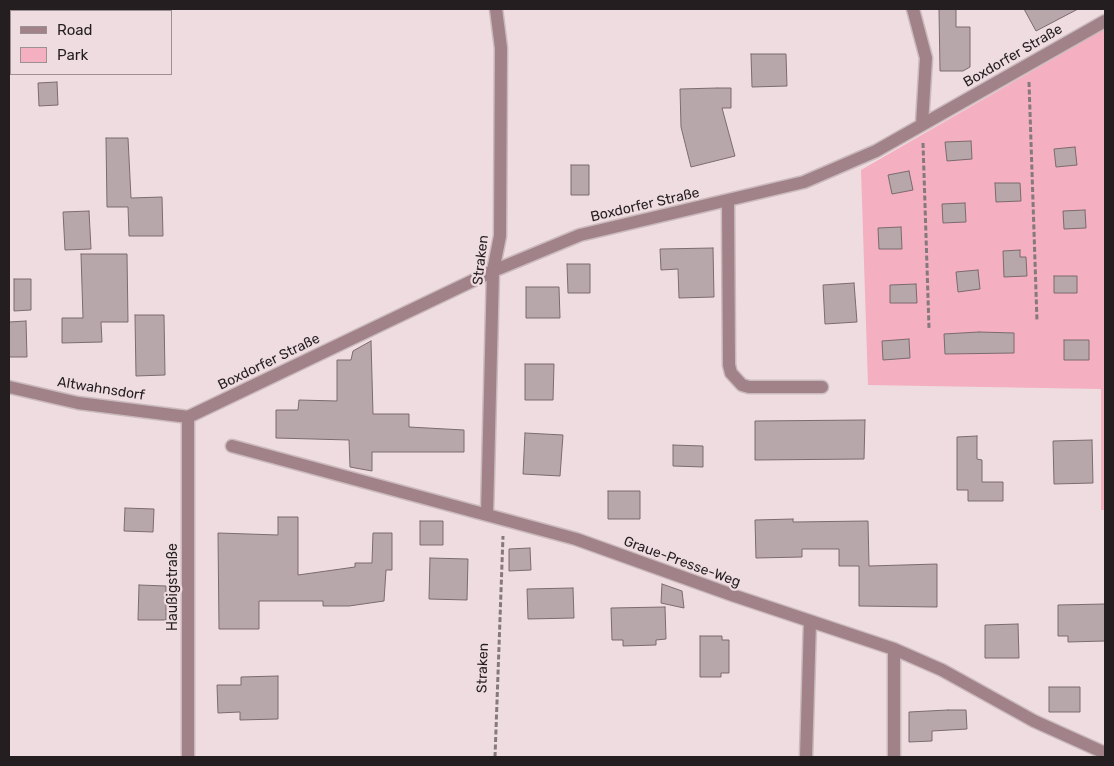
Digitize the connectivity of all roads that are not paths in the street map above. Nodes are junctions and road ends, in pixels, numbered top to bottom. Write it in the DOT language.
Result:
graph roads {
  1 [pos="496,9"];
  2 [pos="913,9"];
  3 [pos="1105,21"];
  4 [pos="922,124"];
  5 [pos="728,201"];
  6 [pos="493,271"];
  7 [pos="9,386"];
  8 [pos="822,387"];
  9 [pos="188,417"];
  10 [pos="232,446"];
  11 [pos="487,514"];
  12 [pos="810,622"];
  13 [pos="894,649"];
  14 [pos="1105,753"];
  15 [pos="188,757"];
  16 [pos="806,757"];
  17 [pos="894,757"];
  1 -- 6 [label="street, Straken"];
  2 -- 4 [label="street"];
  3 -- 4 [label="street, Boxdorfer Straße"];
  4 -- 5 [label="street, Boxdorfer Straße"];
  5 -- 6 [label="street, Boxdorfer Straße"];
  5 -- 8 [label="street"];
  6 -- 9 [label="street, Boxdorfer Straße"];
  6 -- 11 [label="street, Straken"];
  7 -- 9 [label="street, Altwahnsdorf"];
  9 -- 15 [label="street, Haußigstraße"];
  10 -- 11 [label="street, Graue-Presse-Weg"];
  11 -- 12 [label="street, Graue-Presse-Weg"];
  12 -- 13 [label="street, Graue-Presse-Weg"];
  12 -- 16 [label="street"];
  13 -- 14 [label="street, Graue-Presse-Weg"];
  13 -- 17 [label="street"];
}
